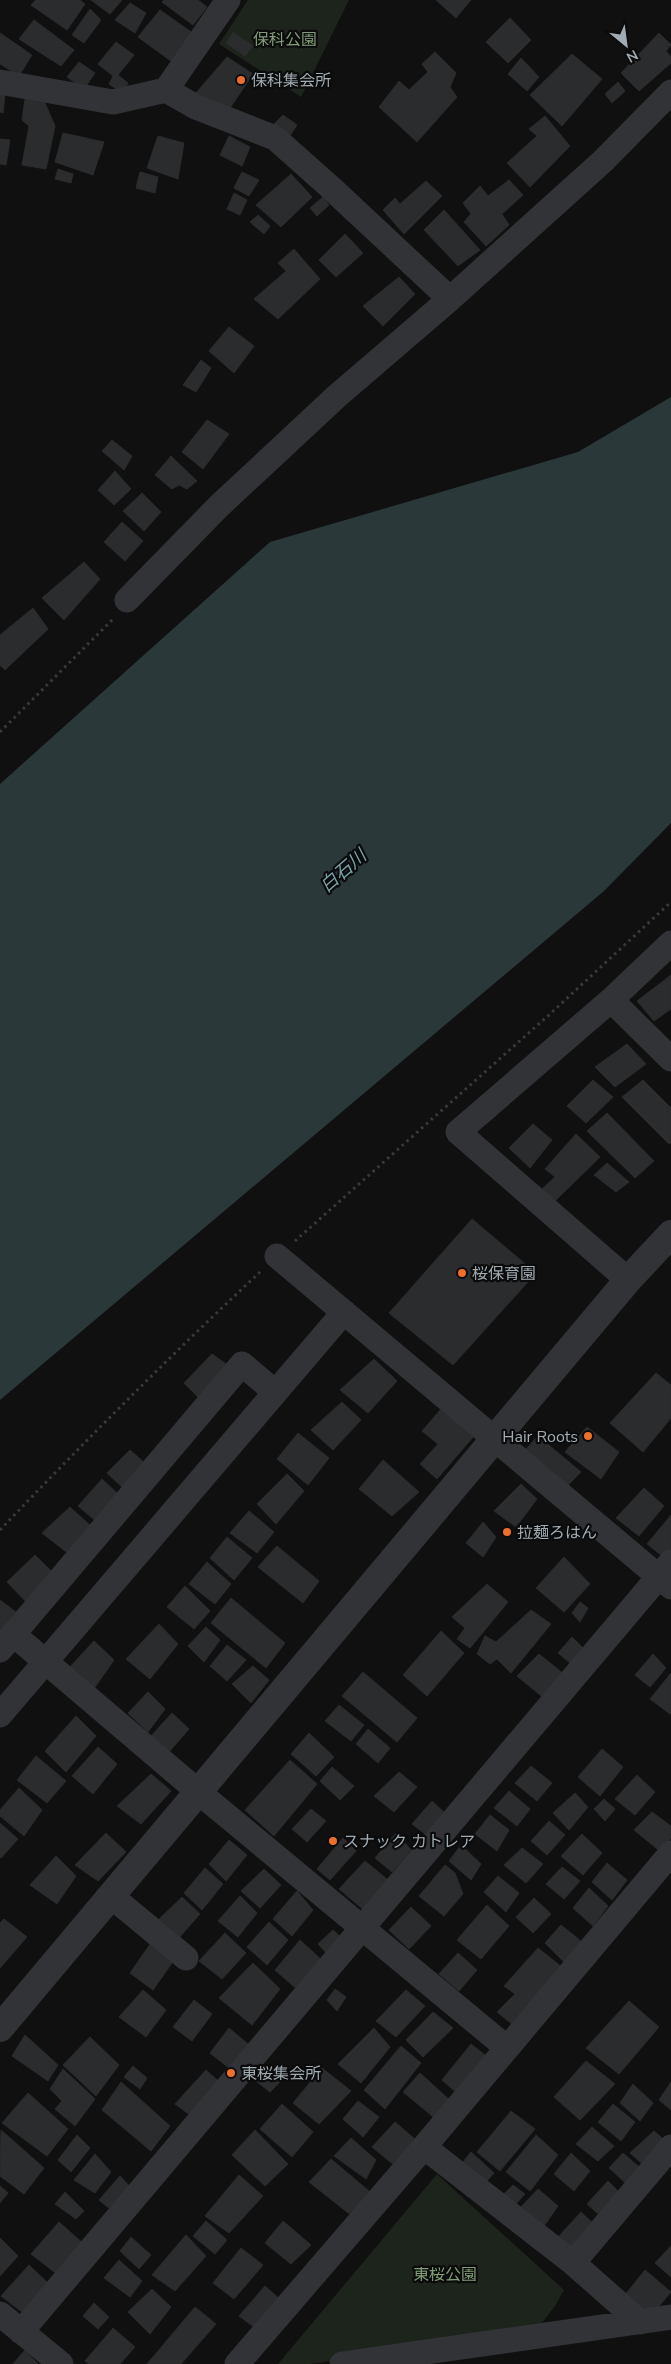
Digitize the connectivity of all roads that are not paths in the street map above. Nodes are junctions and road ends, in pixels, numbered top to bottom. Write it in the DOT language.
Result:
graph roads {
  1 [pos="228,0"];
  2 [pos="0,82"];
  3 [pos="166,90"];
  4 [pos="671,92"];
  5 [pos="450,299"];
  6 [pos="127,600"];
  7 [pos="671,943"];
  8 [pos="611,1000"];
  9 [pos="671,1060"];
  10 [pos="671,1234"];
  11 [pos="277,1256"];
  12 [pos="628,1280"];
  13 [pos="344,1312"];
  14 [pos="275,1392"];
  15 [pos="495,1439"];
  16 [pos="667,1575"];
  17 [pos="7,1642"];
  18 [pos="46,1662"];
  19 [pos="0,1715"];
  20 [pos="198,1792"];
  21 [pos="671,1853"];
  22 [pos="111,1896"];
  23 [pos="363,1928"];
  24 [pos="186,1958"];
  25 [pos="0,2028"];
  26 [pos="507,2048"];
  27 [pos="424,2147"];
  28 [pos="671,2147"];
  29 [pos="573,2263"];
  30 [pos="0,2314"];
  31 [pos="671,2317"];
  32 [pos="640,2322"];
  33 [pos="21,2332"];
  34 [pos="451,2356"];
  35 [pos="61,2364"];
  36 [pos="237,2364"];
  37 [pos="342,2364"];
  1 -- 3 [label="street"];
  2 -- 3 [label="street"];
  3 -- 5 [label="street"];
  4 -- 5 [label="street"];
  5 -- 6 [label="street"];
  7 -- 8 [label="street"];
  8 -- 9 [label="street"];
  8 -- 12 [label="street"];
  10 -- 12 [label="street"];
  11 -- 13 [label="street"];
  12 -- 15 [label="street"];
  13 -- 14 [label="street"];
  13 -- 15 [label="street"];
  14 -- 17 [label="street"];
  14 -- 18 [label="street"];
  15 -- 16 [label="street"];
  15 -- 20 [label="street"];
  16 -- 23 [label="street"];
  17 -- 18 [label="street"];
  18 -- 19 [label="street"];
  18 -- 20 [label="street"];
  20 -- 22 [label="street"];
  20 -- 23 [label="street"];
  21 -- 26 [label="street"];
  22 -- 24 [label="street"];
  22 -- 25 [label="street"];
  23 -- 26 [label="street"];
  23 -- 33 [label="street"];
  26 -- 27 [label="street"];
  27 -- 29 [label="street"];
  27 -- 36 [label="street"];
  28 -- 29 [label="street"];
  29 -- 32 [label="street"];
  30 -- 33 [label="street"];
  31 -- 32 [label="street"];
  32 -- 34 [label="street"];
  33 -- 35 [label="street"];
  34 -- 37 [label="street"];
}
